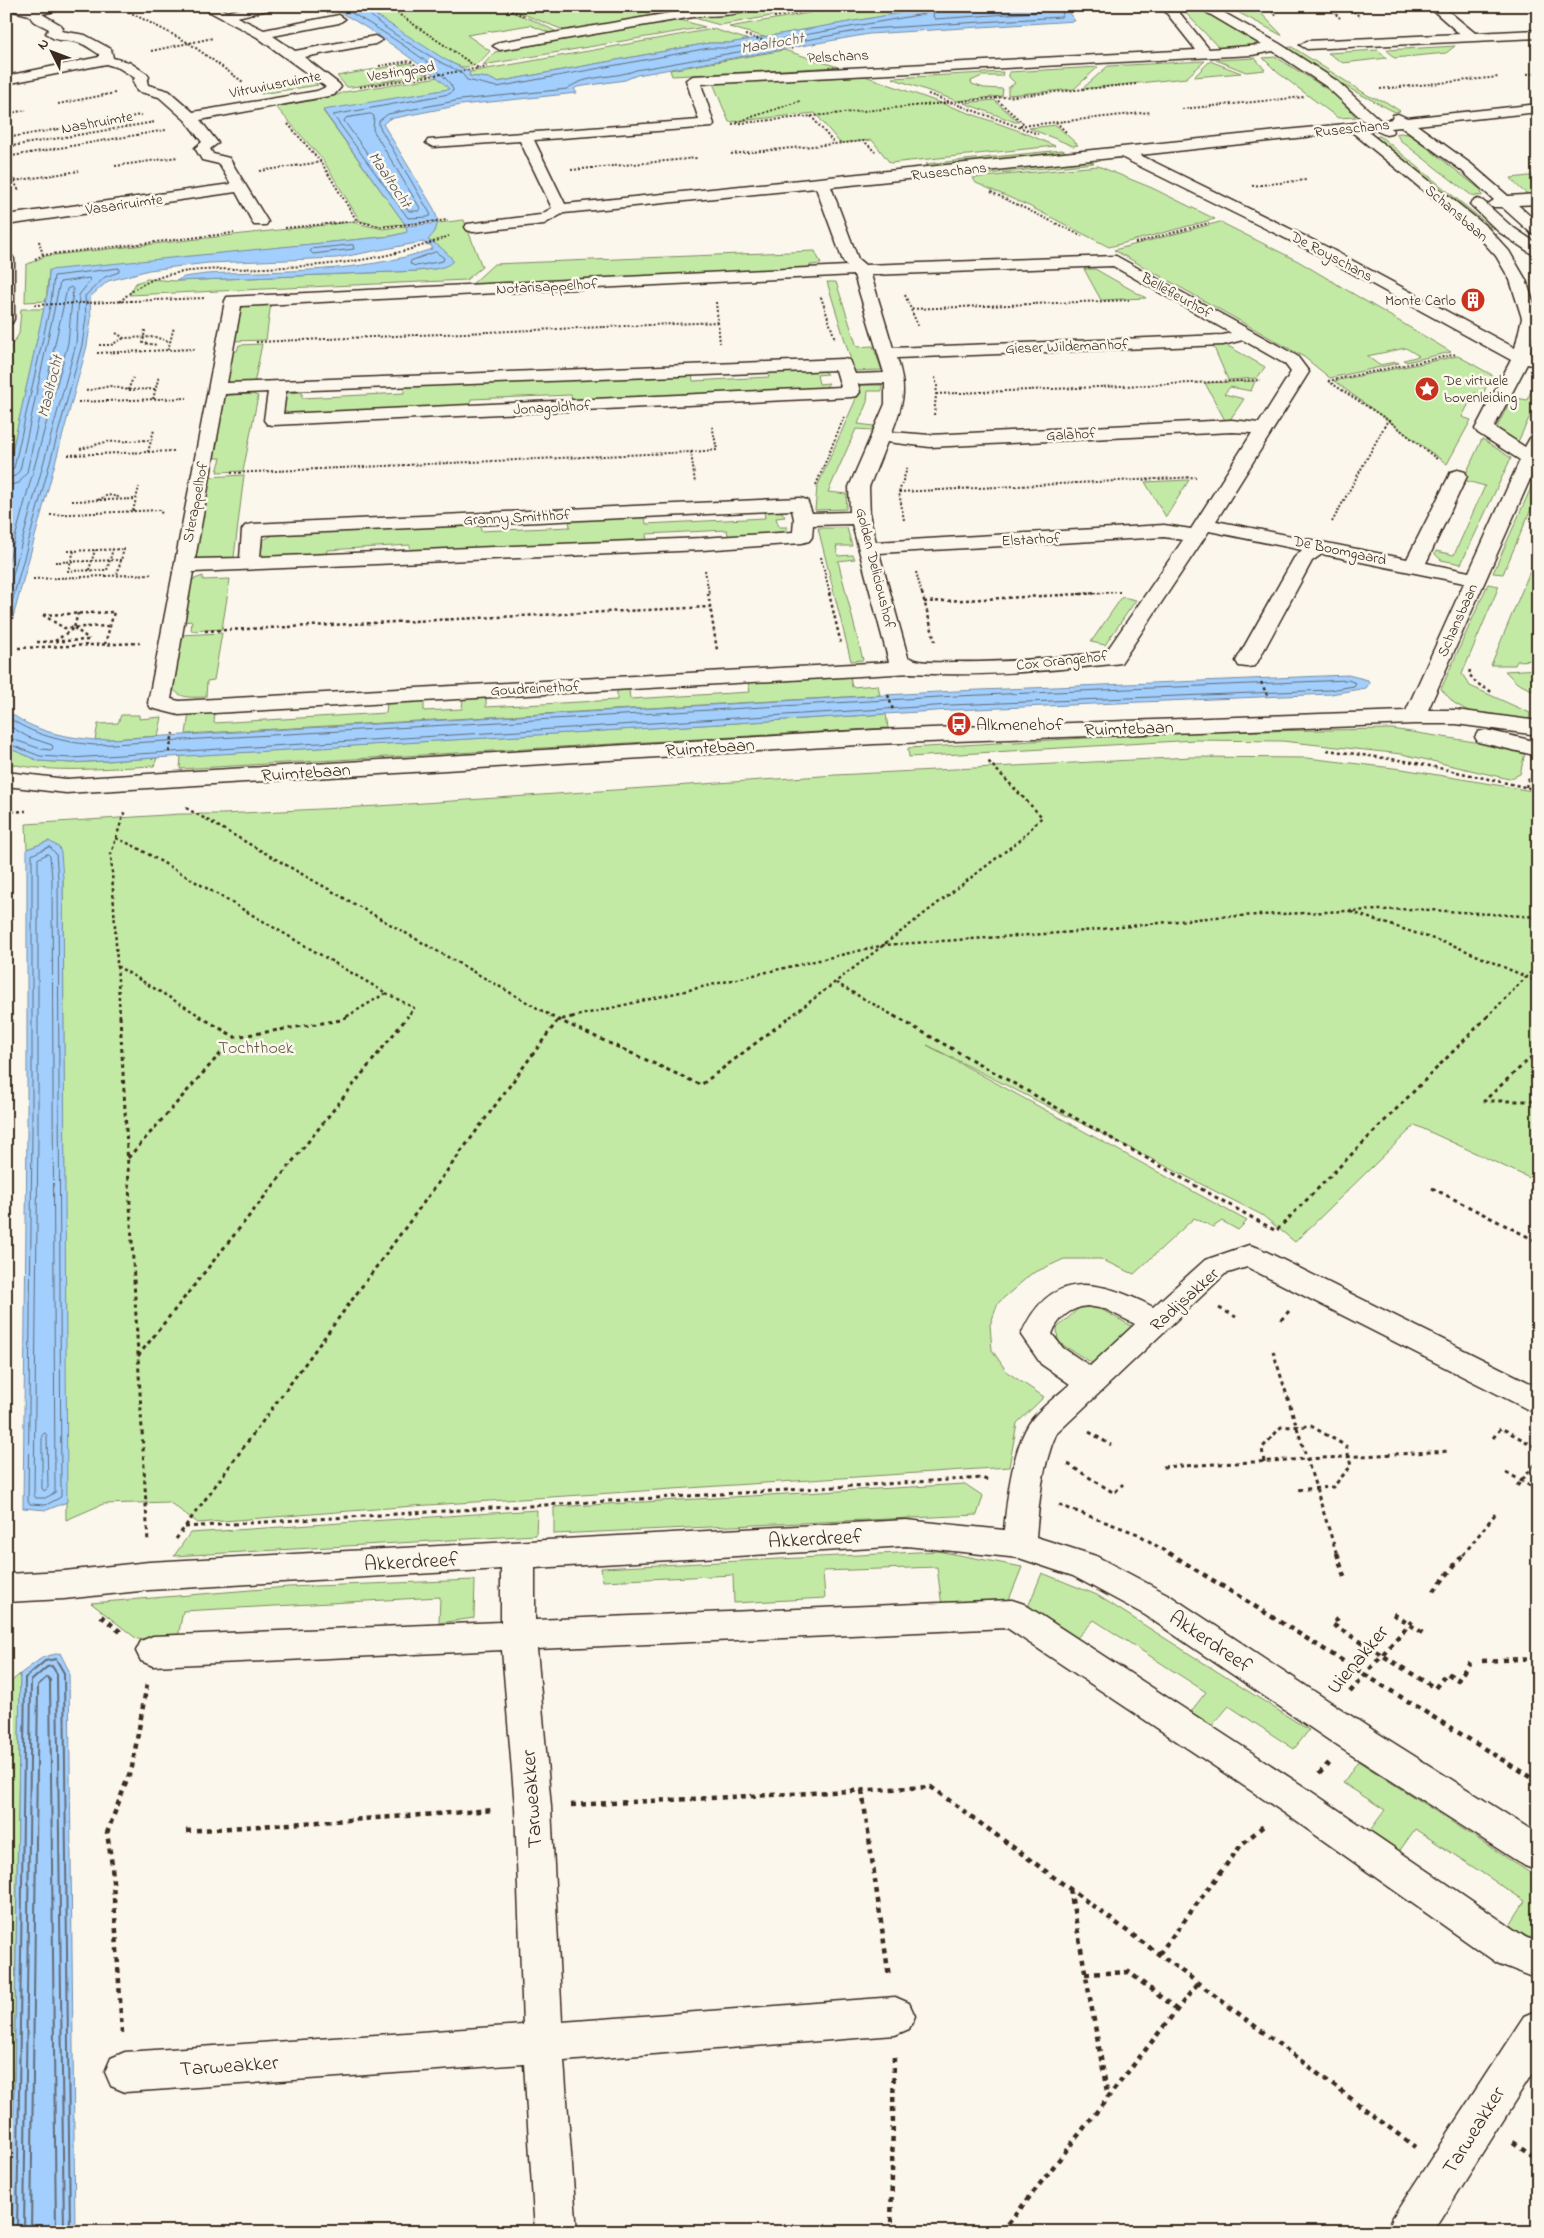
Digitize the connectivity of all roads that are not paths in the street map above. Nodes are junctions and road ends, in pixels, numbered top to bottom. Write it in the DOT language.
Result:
graph roads {
  1 [pos="10,6"];
  2 [pos="58,6"];
  3 [pos="205,6"];
  4 [pos="267,6"];
  5 [pos="752,6"];
  6 [pos="1167,6"];
  7 [pos="1202,6"];
  8 [pos="1434,6"];
  9 [pos="34,12"];
  10 [pos="225,16"];
  11 [pos="339,19"];
  12 [pos="258,32"];
  13 [pos="1538,34"];
  14 [pos="1472,37"];
  15 [pos="375,40"];
  16 [pos="1307,45"];
  17 [pos="500,46"];
  18 [pos="1275,47"];
  19 [pos="1206,53"];
  20 [pos="293,55"];
  21 [pos="106,60"];
  22 [pos="6,80"];
  23 [pos="1332,84"];
  24 [pos="1538,108"];
  25 [pos="1511,111"];
  26 [pos="190,117"];
  27 [pos="1411,121"];
  28 [pos="1531,124"];
  29 [pos="1378,125"];
  30 [pos="1355,128"];
  31 [pos="525,136"];
  32 [pos="1395,138"];
  33 [pos="433,142"];
  34 [pos="1124,153"];
  35 [pos="238,181"];
  36 [pos="822,183"];
  37 [pos="1468,195"];
  38 [pos="1538,199"];
  39 [pos="1510,206"];
  40 [pos="1482,208"];
  41 [pos="560,209"];
  42 [pos="1538,210"];
  43 [pos="6,220"];
  44 [pos="260,222"];
  45 [pos="473,227"];
  46 [pos="1538,231"];
  47 [pos="1538,251"];
  48 [pos="7,262"];
  49 [pos="861,270"];
  50 [pos="233,301"];
  51 [pos="6,320"];
  52 [pos="1248,334"];
  53 [pos="887,353"];
  54 [pos="1520,358"];
  55 [pos="1538,361"];
  56 [pos="847,378"];
  57 [pos="894,378"];
  58 [pos="278,386"];
  59 [pos="216,393"];
  60 [pos="1263,430"];
  61 [pos="880,436"];
  62 [pos="1534,450"];
  63 [pos="1458,476"];
  64 [pos="860,518"];
  65 [pos="802,520"];
  66 [pos="1199,530"];
  67 [pos="1319,546"];
  68 [pos="868,548"];
  69 [pos="250,563"];
  70 [pos="1414,566"];
  71 [pos="183,569"];
  72 [pos="1475,579"];
  73 [pos="911,667"];
  74 [pos="1252,668"];
  75 [pos="159,703"];
  76 [pos="1414,717"];
  77 [pos="1538,728"];
  78 [pos="1538,749"];
  79 [pos="6,779"];
  80 [pos="66,786"];
  81 [pos="6,790"];
  82 [pos="1156,1323"];
  83 [pos="1092,1383"];
  84 [pos="1538,1401"];
  85 [pos="1019,1545"];
  86 [pos="518,1555"];
  87 [pos="6,1588"];
  88 [pos="518,1634"];
  89 [pos="153,1651"];
  90 [pos="1538,1854"];
  91 [pos="1538,1960"];
  92 [pos="895,2016"];
  93 [pos="1538,2029"];
  94 [pos="543,2043"];
  95 [pos="125,2072"];
  96 [pos="556,2232"];
  97 [pos="1408,2232"];
  1 -- 9 [label="street"];
  2 -- 9 [label="street"];
  3 -- 10 [label="street, Vitruviusruimte"];
  4 -- 10 [label="street"];
  5 -- 17 [label="street"];
  6 -- 19 [label="street"];
  7 -- 18 [label="street"];
  8 -- 14 [label="street"];
  9 -- 21 [label="street"];
  10 -- 12 [label="street, Vitruviusruimte"];
  11 -- 12 [label="street"];
  12 -- 20 [label="street, Vitruviusruimte"];
  13 -- 14 [label="street"];
  14 -- 16 [label="street"];
  15 -- 20 [label="street"];
  18 -- 19 [label="street, Pelschans"];
  18 -- 23 [label="street"];
  19 -- 31 [label="street, Pelschans"];
  20 -- 26 [label="street, Vitruviusruimte"];
  21 -- 22 [label="street"];
  21 -- 26 [label="street"];
  23 -- 27 [label="street"];
  23 -- 29 [label="street"];
  24 -- 25 [label="street, Ruseschans"];
  25 -- 27 [label="street, Ruseschans"];
  25 -- 28 [label="street"];
  26 -- 35 [label="street"];
  27 -- 29 [label="street, Ruseschans"];
  27 -- 39 [label="street"];
  29 -- 30 [label="street, Ruseschans"];
  29 -- 32 [label="street"];
  30 -- 34 [label="street, Ruseschans"];
  30 -- 54 [label="street, Schansbaan"];
  31 -- 33 [label="street, Pelschans"];
  31 -- 41 [label="street"];
  34 -- 36 [label="street, Ruseschans"];
  34 -- 54 [label="street, De Royschans"];
  35 -- 43 [label="street, Vasariruimte"];
  35 -- 44 [label="street"];
  36 -- 41 [label="street, Ruseschans"];
  36 -- 49 [label="street, Golden Delicioushof"];
  37 -- 40 [label="street, Schansbaan"];
  38 -- 39 [label="street"];
  39 -- 40 [label="street"];
  39 -- 42 [label="street"];
  39 -- 46 [label="street"];
  40 -- 47 [label="street, Schansbaan"];
  41 -- 45 [label="street"];
  48 -- 51 [label="street"];
  49 -- 50 [label="street, Notarisappelhof"];
  49 -- 52 [label="street, Bellefleurhof"];
  49 -- 53 [label="street, Golden Delicioushof"];
  50 -- 59 [label="street, Sterappelhof"];
  52 -- 53 [label="street, Gieser Wildemanhof"];
  52 -- 60 [label="street, Bellefleurhof"];
  53 -- 57 [label="street, Golden Delicioushof"];
  54 -- 55 [label="street, De Royschans"];
  54 -- 62 [label="street, Schansbaan"];
  56 -- 57 [label="street, Jonagoldhof"];
  56 -- 58 [label="street, Jonagoldhof"];
  56 -- 58 [label="street, Jonagoldhof"];
  57 -- 61 [label="street, Golden Delicioushof"];
  58 -- 59 [label="street, Jonagoldhof"];
  59 -- 71 [label="street, Sterappelhof"];
  60 -- 61 [label="street, Galahof"];
  60 -- 66 [label="street"];
  61 -- 64 [label="street, Golden Delicioushof"];
  62 -- 72 [label="street, Schansbaan"];
  63 -- 70 [label="street"];
  64 -- 65 [label="street, Granny Smithhof"];
  64 -- 68 [label="street, Golden Delicioushof"];
  65 -- 69 [label="street, Granny Smithhof"];
  65 -- 69 [label="street, Granny Smithhof"];
  66 -- 67 [label="street, De Boomgaard"];
  66 -- 68 [label="street, Elstarhof"];
  66 -- 73 [label="street, Cox Orangehof"];
  67 -- 70 [label="street, De Boomgaard"];
  67 -- 74 [label="street"];
  68 -- 73 [label="street, Golden Delicioushof"];
  69 -- 71 [label="street, Granny Smithhof"];
  70 -- 72 [label="street, De Boomgaard"];
  71 -- 75 [label="street, Sterappelhof"];
  72 -- 76 [label="street, Schansbaan"];
  73 -- 75 [label="street, Goudreinethof"];
  76 -- 77 [label="street, Ruimtebaan"];
  76 -- 78 [label="street, Ruimtebaan"];
  76 -- 80 [label="street, Ruimtebaan"];
  79 -- 80 [label="street, Ruimtebaan"];
  80 -- 81 [label="street"];
  82 -- 83 [label="street, Radijsakker"];
  82 -- 83 [label="street"];
  82 -- 84 [label="street, Radijsakker"];
  83 -- 85 [label="street, Radijsakker"];
  85 -- 86 [label="street, Akkerdreef"];
  85 -- 90 [label="street, Akkerdreef"];
  86 -- 87 [label="street, Akkerdreef"];
  86 -- 88 [label="street, Tarweakker"];
  88 -- 89 [label="street"];
  88 -- 91 [label="street"];
  88 -- 94 [label="street, Tarweakker"];
  92 -- 94 [label="street, Tarweakker"];
  93 -- 97 [label="street, Tarweakker"];
  94 -- 95 [label="street, Tarweakker"];
  94 -- 96 [label="street, Tarweakker"];
}
